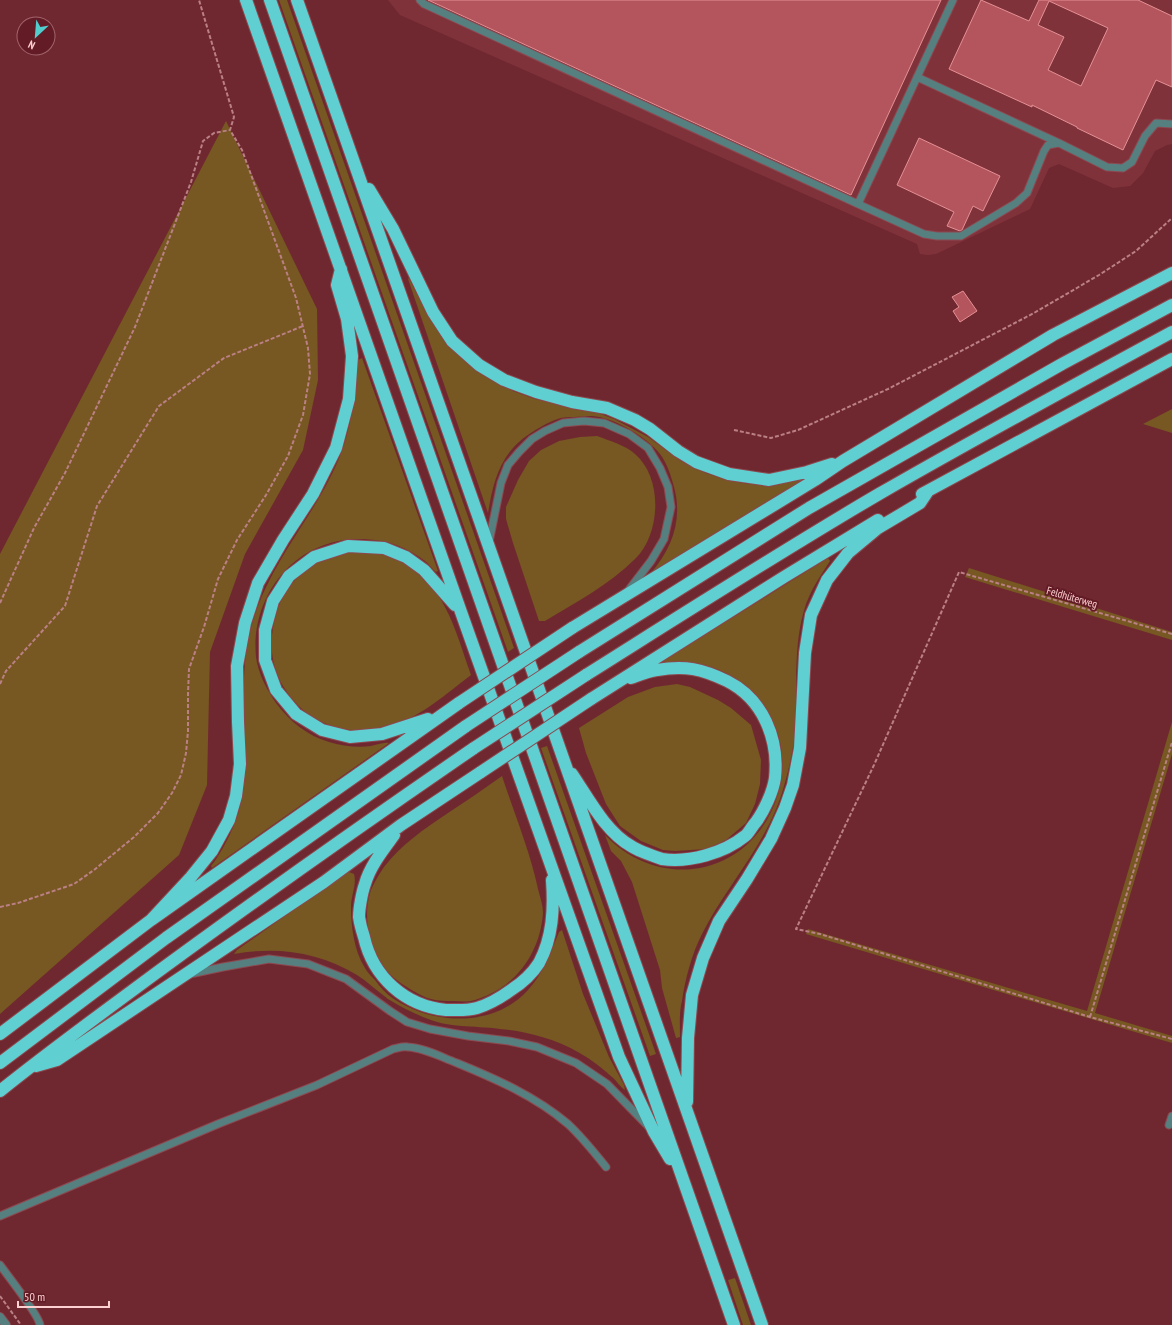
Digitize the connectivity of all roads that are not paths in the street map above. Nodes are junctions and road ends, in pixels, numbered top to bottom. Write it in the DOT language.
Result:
graph roads {
  1 [pos="246,0"];
  2 [pos="270,0"];
  3 [pos="297,0"];
  4 [pos="420,0"];
  5 [pos="953,0"];
  6 [pos="917,77"];
  7 [pos="1172,124"];
  8 [pos="1059,143"];
  9 [pos="355,165"];
  10 [pos="858,204"];
  11 [pos="341,270"];
  12 [pos="1172,273"];
  13 [pos="1172,305"];
  14 [pos="1172,332"];
  15 [pos="1172,359"];
  16 [pos="843,461"];
  17 [pos="928,491"];
  18 [pos="488,546"];
  19 [pos="625,595"];
  20 [pos="461,612"];
  21 [pos="611,685"];
  22 [pos="441,714"];
  23 [pos="562,758"];
  24 [pos="400,826"];
  25 [pos="550,863"];
  26 [pos="151,920"];
  27 [pos="184,976"];
  28 [pos="0,1034"];
  29 [pos="0,1063"];
  30 [pos="28,1069"];
  31 [pos="0,1091"];
  32 [pos="686,1109"];
  33 [pos="1172,1116"];
  34 [pos="1169,1125"];
  35 [pos="654,1132"];
  36 [pos="606,1167"];
  37 [pos="684,1185"];
  38 [pos="0,1216"];
  39 [pos="0,1265"];
  40 [pos="0,1317"];
  41 [pos="6,1325"];
  42 [pos="40,1325"];
  43 [pos="734,1325"];
  44 [pos="762,1325"];
  1 -- 11 [label="highway"];
  2 -- 37 [label="highway"];
  3 -- 9 [label="highway"];
  4 -- 10 [label="lane"];
  5 -- 6 [label="lane"];
  6 -- 8 [label="lane"];
  6 -- 10 [label="lane"];
  7 -- 8 [label="lane"];
  8 -- 10 [label="lane"];
  9 -- 16 [label="highway"];
  9 -- 18 [label="highway"];
  11 -- 20 [label="highway"];
  11 -- 26 [label="highway"];
  12 -- 16 [label="highway"];
  13 -- 29 [label="highway, bridge"];
  14 -- 30 [label="highway, bridge"];
  15 -- 17 [label="highway"];
  16 -- 19 [label="highway"];
  17 -- 21 [label="highway"];
  17 -- 32 [label="highway"];
  18 -- 19 [label="lane"];
  18 -- 23 [label="highway"];
  19 -- 22 [label="highway, bridge"];
  20 -- 22 [label="highway"];
  20 -- 25 [label="highway"];
  21 -- 23 [label="highway"];
  21 -- 24 [label="highway, bridge"];
  22 -- 26 [label="highway"];
  23 -- 32 [label="highway"];
  24 -- 25 [label="highway"];
  24 -- 27 [label="highway"];
  25 -- 35 [label="highway"];
  26 -- 28 [label="highway"];
  27 -- 30 [label="highway"];
  27 -- 35 [label="lane"];
  30 -- 31 [label="highway"];
  32 -- 44 [label="highway"];
  33 -- 34 [label="lane"];
  35 -- 37 [label="highway"];
  36 -- 38 [label="lane"];
  37 -- 43 [label="highway"];
  39 -- 42 [label="lane"];
  40 -- 41 [label="street"];
}
